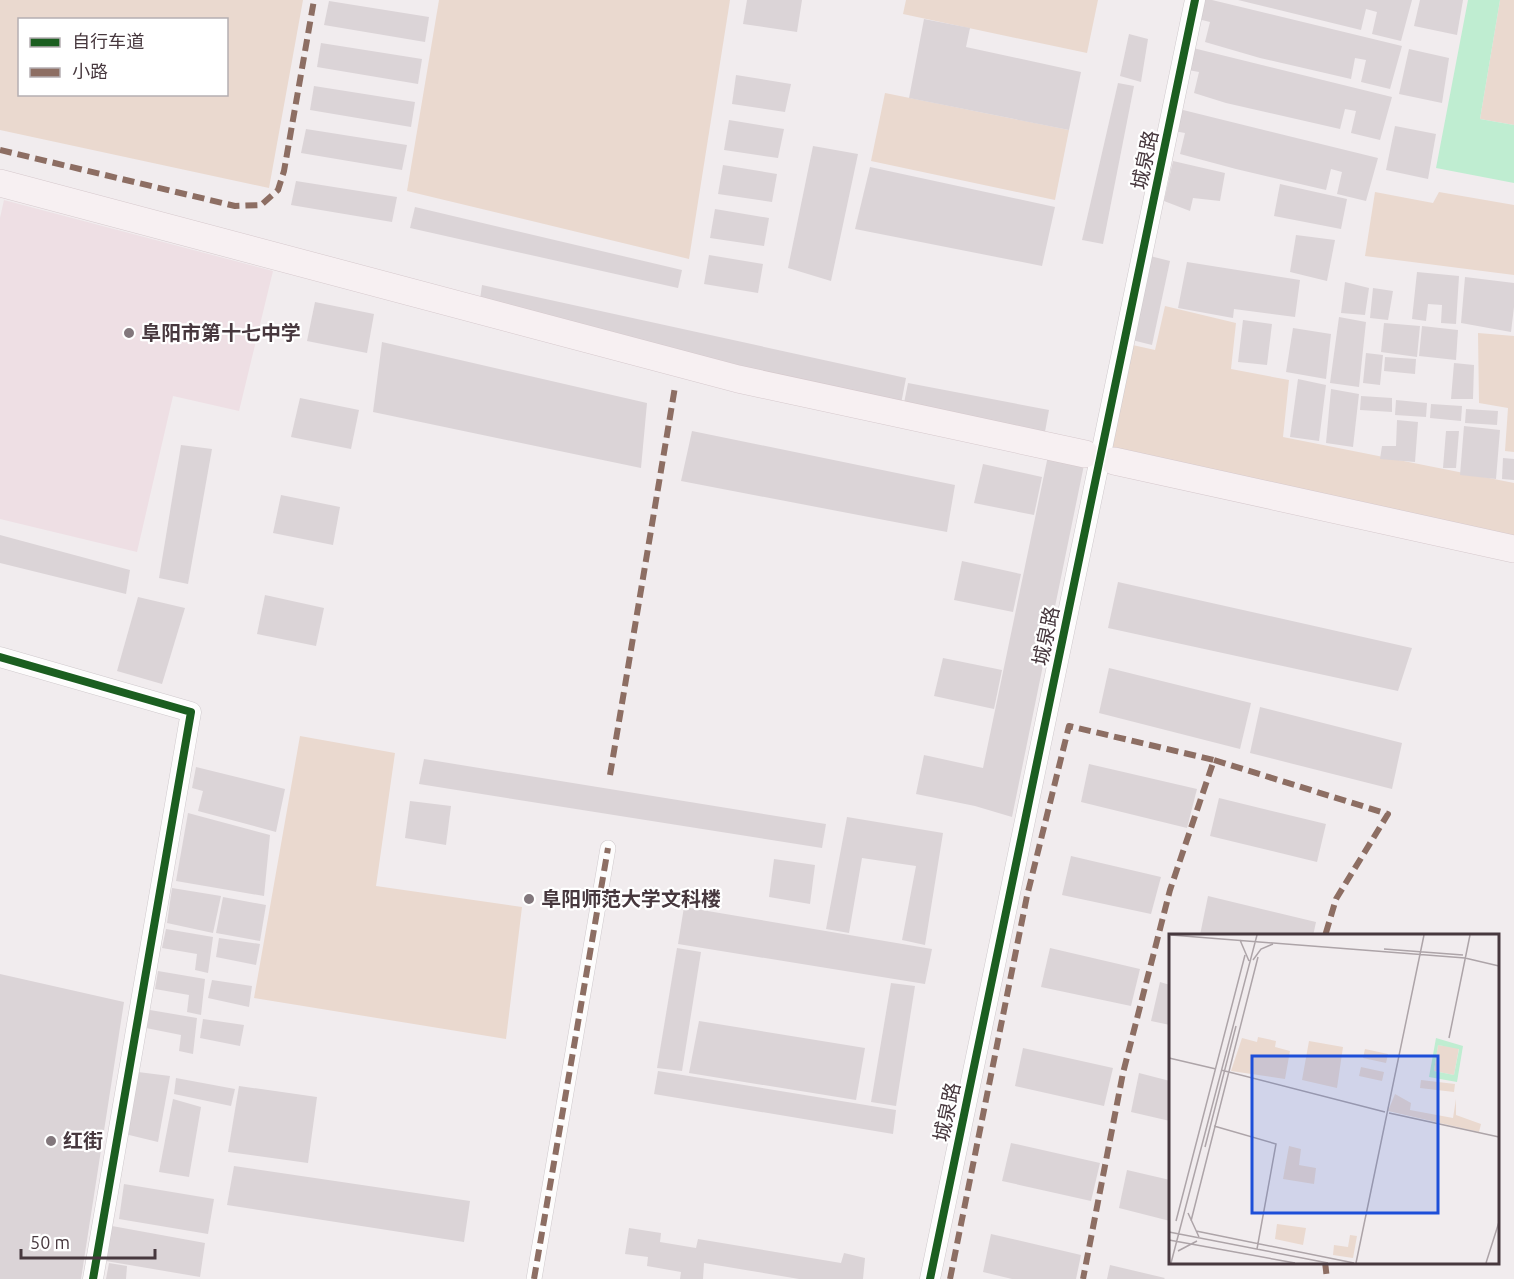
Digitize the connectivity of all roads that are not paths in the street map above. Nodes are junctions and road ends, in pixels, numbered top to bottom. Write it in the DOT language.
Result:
graph roads {
  1 [pos="1195,0"];
  2 [pos="0,183"];
  3 [pos="1085,454"];
  4 [pos="1114,460"];
  5 [pos="1514,549"];
  6 [pos="0,657"];
  7 [pos="608,848"];
  8 [pos="93,1279"];
  9 [pos="534,1279"];
  10 [pos="930,1279"];
  1 -- 10 [label="street, 城泉路"];
  2 -- 3 [label="main road"];
  4 -- 5 [label="main road"];
  6 -- 8 [label="street"];
  7 -- 9 [label="street"];
}
